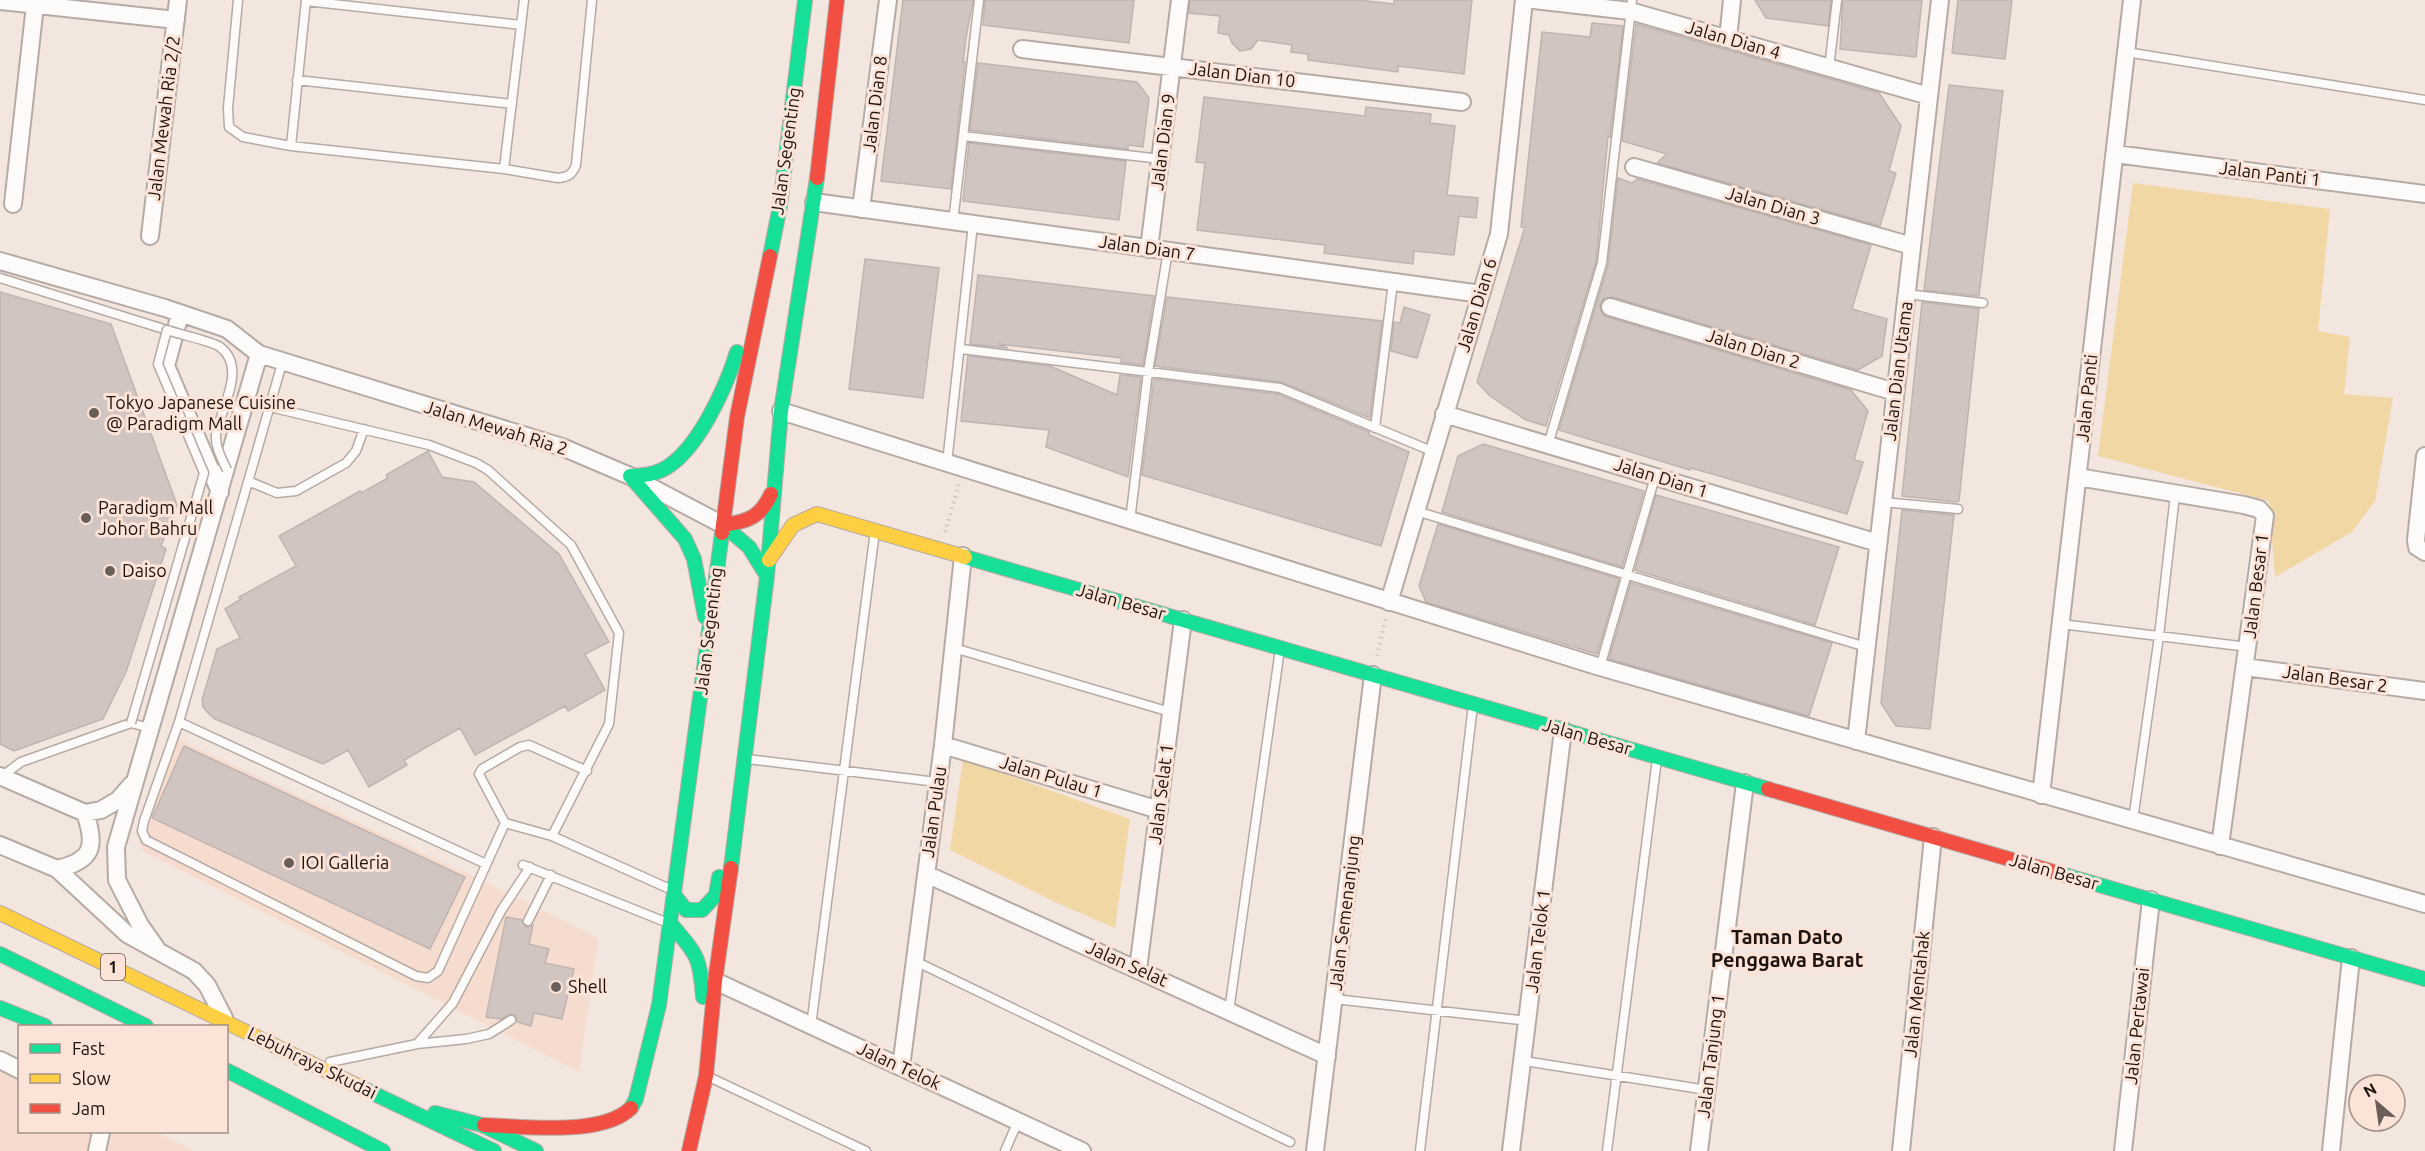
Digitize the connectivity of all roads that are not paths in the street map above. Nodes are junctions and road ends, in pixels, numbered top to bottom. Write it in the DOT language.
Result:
graph roads {
  1 [pos="178,0"];
  2 [pos="238,0"];
  3 [pos="524,0"];
  4 [pos="592,0"];
  5 [pos="805,0"];
  6 [pos="837,0"];
  7 [pos="888,0"];
  8 [pos="979,0"];
  9 [pos="1180,0"];
  10 [pos="1524,0"];
  11 [pos="1534,0"];
  12 [pos="1732,0"];
  13 [pos="1837,0"];
  14 [pos="1940,0"];
  15 [pos="2132,0"];
  16 [pos="0,1"];
  17 [pos="306,1"];
  18 [pos="35,5"];
  19 [pos="1631,5"];
  20 [pos="176,20"];
  21 [pos="521,25"];
  22 [pos="1728,39"];
  23 [pos="1022,49"];
  24 [pos="2126,52"];
  25 [pos="1172,67"];
  26 [pos="1829,68"];
  27 [pos="297,80"];
  28 [pos="1929,96"];
  29 [pos="2425,100"];
  30 [pos="1462,102"];
  31 [pos="512,104"];
  32 [pos="963,136"];
  33 [pos="291,146"];
  34 [pos="2115,154"];
  35 [pos="1161,159"];
  36 [pos="1634,167"];
  37 [pos="504,169"];
  38 [pos="2425,194"];
  39 [pos="814,202"];
  40 [pos="13,204"];
  41 [pos="861,209"];
  42 [pos="953,222"];
  43 [pos="973,224"];
  44 [pos="150,236"];
  45 [pos="1912,246"];
  46 [pos="1149,249"];
  47 [pos="1168,251"];
  48 [pos="0,261"];
  49 [pos="767,269"];
  50 [pos="0,278"];
  51 [pos="1393,282"];
  52 [pos="762,289"];
  53 [pos="1481,294"];
  54 [pos="1906,294"];
  55 [pos="1983,303"];
  56 [pos="1610,307"];
  57 [pos="180,314"];
  58 [pos="167,330"];
  59 [pos="961,349"];
  60 [pos="259,354"];
  61 [pos="283,360"];
  62 [pos="1148,372"];
  63 [pos="1895,392"];
  64 [pos="270,407"];
  65 [pos="781,411"];
  66 [pos="1444,414"];
  67 [pos="1376,428"];
  68 [pos="364,429"];
  69 [pos="1548,445"];
  70 [pos="1434,452"];
  71 [pos="2425,456"];
  72 [pos="947,464"];
  73 [pos="227,470"];
  74 [pos="630,476"];
  75 [pos="1655,477"];
  76 [pos="2078,477"];
  77 [pos="248,481"];
  78 [pos="775,484"];
  79 [pos="220,492"];
  80 [pos="2175,495"];
  81 [pos="1883,502"];
  82 [pos="1958,509"];
  83 [pos="1416,511"];
  84 [pos="1130,521"];
  85 [pos="723,525"];
  86 [pos="876,531"];
  87 [pos="1878,543"];
  88 [pos="2421,546"];
  89 [pos="963,556"];
  90 [pos="769,560"];
  91 [pos="1627,574"];
  92 [pos="767,576"];
  93 [pos="1389,602"];
  94 [pos="1183,620"];
  95 [pos="2061,624"];
  96 [pos="708,636"];
  97 [pos="2159,636"];
  98 [pos="1866,647"];
  99 [pos="2248,647"];
  100 [pos="954,648"];
  101 [pos="1281,648"];
  102 [pos="1600,667"];
  103 [pos="2245,667"];
  104 [pos="1373,675"];
  105 [pos="2425,691"];
  106 [pos="1473,704"];
  107 [pos="1170,712"];
  108 [pos="179,722"];
  109 [pos="131,723"];
  110 [pos="150,728"];
  111 [pos="1563,730"];
  112 [pos="1856,741"];
  113 [pos="943,745"];
  114 [pos="1657,757"];
  115 [pos="746,759"];
  116 [pos="587,771"];
  117 [pos="844,771"];
  118 [pos="0,777"];
  119 [pos="135,782"];
  120 [pos="937,782"];
  121 [pos="1745,783"];
  122 [pos="2041,795"];
  123 [pos="1159,810"];
  124 [pos="85,813"];
  125 [pos="2133,820"];
  126 [pos="505,823"];
  127 [pos="552,836"];
  128 [pos="1933,837"];
  129 [pos="0,845"];
  130 [pos="2220,846"];
  131 [pos="486,864"];
  132 [pos="57,869"];
  133 [pos="551,874"];
  134 [pos="926,874"];
  135 [pos="675,894"];
  136 [pos="2151,900"];
  137 [pos="2425,904"];
  138 [pos="0,913"];
  139 [pos="528,921"];
  140 [pos="671,924"];
  141 [pos="157,949"];
  142 [pos="0,954"];
  143 [pos="2351,958"];
  144 [pos="915,962"];
  145 [pos="1138,969"];
  146 [pos="2425,979"];
  147 [pos="715,981"];
  148 [pos="1335,999"];
  149 [pos="0,1008"];
  150 [pos="1229,1011"];
  151 [pos="1436,1012"];
  152 [pos="511,1020"];
  153 [pos="226,1021"];
  154 [pos="1528,1022"];
  155 [pos="42,1025"];
  156 [pos="144,1025"];
  157 [pos="811,1026"];
  158 [pos="417,1044"];
  159 [pos="1327,1056"];
  160 [pos="0,1060"];
  161 [pos="1524,1060"];
  162 [pos="318,1065"];
  163 [pos="902,1066"];
  164 [pos="18,1069"];
  165 [pos="228,1071"];
  166 [pos="1617,1074"];
  167 [pos="706,1076"];
  168 [pos="1707,1090"];
  169 [pos="237,1092"];
  170 [pos="397,1103"];
  171 [pos="289,1104"];
  172 [pos="1018,1121"];
  173 [pos="482,1125"];
  174 [pos="101,1133"];
  175 [pos="1290,1142"];
  176 [pos="97,1151"];
  177 [pos="383,1151"];
  178 [pos="494,1151"];
  179 [pos="536,1151"];
  180 [pos="689,1151"];
  181 [pos="866,1151"];
  182 [pos="1005,1151"];
  183 [pos="1082,1151"];
  184 [pos="1315,1151"];
  185 [pos="1420,1151"];
  186 [pos="1511,1151"];
  187 [pos="1607,1151"];
  188 [pos="1700,1151"];
  189 [pos="1901,1151"];
  190 [pos="2123,1151"];
  191 [pos="2331,1151"];
  1 -- 20 [label="street, Jalan Mewah Ria 2/2"];
  2 -- 33 [label="lane"];
  3 -- 21 [label="lane"];
  4 -- 37 [label="lane"];
  5 -- 49 [label="main road, Jalan Segenting"];
  6 -- 39 [label="main road, Jalan Segenting"];
  7 -- 41 [label="street, Jalan Dian 8"];
  8 -- 32 [label="lane"];
  9 -- 25 [label="street, Jalan Dian 9"];
  10 -- 53 [label="street, Jalan Dian 6"];
  11 -- 19 [label="street, Jalan Dian 4"];
  12 -- 22 [label="street"];
  13 -- 26 [label="lane"];
  14 -- 28 [label="street, Jalan Dian Utama"];
  15 -- 24 [label="street, Jalan Panti"];
  16 -- 18 [label="street"];
  17 -- 21 [label="lane"];
  17 -- 27 [label="lane"];
  18 -- 20 [label="street"];
  18 -- 40 [label="street"];
  19 -- 22 [label="street, Jalan Dian 4"];
  19 -- 69 [label="lane"];
  20 -- 44 [label="street, Jalan Mewah Ria 2/2"];
  21 -- 31 [label="lane"];
  22 -- 26 [label="street, Jalan Dian 4"];
  23 -- 25 [label="street, Jalan Dian 10"];
  24 -- 29 [label="lane"];
  24 -- 34 [label="street, Jalan Panti"];
  25 -- 30 [label="street, Jalan Dian 10"];
  25 -- 35 [label="street, Jalan Dian 9"];
  26 -- 28 [label="street, Jalan Dian 4"];
  27 -- 31 [label="lane"];
  27 -- 33 [label="lane"];
  28 -- 45 [label="street, Jalan Dian Utama"];
  31 -- 37 [label="lane"];
  32 -- 35 [label="lane"];
  32 -- 42 [label="lane"];
  33 -- 37 [label="lane"];
  34 -- 38 [label="street, Jalan Panti 1"];
  34 -- 76 [label="street, Jalan Panti"];
  35 -- 46 [label="street, Jalan Dian 9"];
  36 -- 45 [label="street, Jalan Dian 3"];
  39 -- 41 [label="street, Jalan Dian 7"];
  39 -- 49 [label="main road"];
  39 -- 65 [label="main road, Jalan Segenting"];
  41 -- 42 [label="street, Jalan Dian 7"];
  42 -- 43 [label="street, Jalan Dian 7"];
  43 -- 46 [label="street, Jalan Dian 7"];
  43 -- 59 [label="lane"];
  45 -- 54 [label="street, Jalan Dian Utama"];
  46 -- 47 [label="street, Jalan Dian 7"];
  47 -- 51 [label="street, Jalan Dian 7"];
  47 -- 62 [label="lane"];
  48 -- 57 [label="street"];
  49 -- 52 [label="main road, Jalan Segenting"];
  50 -- 58 [label="lane"];
  51 -- 53 [label="street, Jalan Dian 7"];
  51 -- 67 [label="lane"];
  52 -- 74 [label="main road"];
  52 -- 85 [label="main road, Jalan Segenting"];
  53 -- 66 [label="street, Jalan Dian 6"];
  54 -- 55 [label="lane"];
  54 -- 63 [label="street, Jalan Dian Utama"];
  56 -- 63 [label="street, Jalan Dian 2"];
  57 -- 60 [label="street"];
  57 -- 79 [label="street"];
  58 -- 73 [label="lane, bridge"];
  58 -- 109 [label="lane, bridge"];
  59 -- 62 [label="lane"];
  59 -- 72 [label="lane"];
  60 -- 61 [label="street, Jalan Mewah Ria 2"];
  60 -- 73 [label="street"];
  61 -- 64 [label="lane"];
  61 -- 74 [label="street, Jalan Mewah Ria 2"];
  62 -- 67 [label="lane"];
  62 -- 84 [label="lane"];
  63 -- 81 [label="street, Jalan Dian Utama"];
  64 -- 68 [label="lane"];
  64 -- 77 [label="lane"];
  65 -- 72 [label="street"];
  65 -- 78 [label="main road, Jalan Segenting"];
  66 -- 69 [label="street, Jalan Dian 1"];
  66 -- 70 [label="street, Jalan Dian 6"];
  67 -- 70 [label="lane"];
  68 -- 77 [label="lane"];
  68 -- 116 [label="lane"];
  69 -- 75 [label="street, Jalan Dian 1"];
  70 -- 83 [label="street, Jalan Dian 6"];
  71 -- 88 [label="street"];
  72 -- 84 [label="street"];
  73 -- 79 [label="street"];
  74 -- 85 [label="street, Jalan Mewah Ria 2"];
  74 -- 96 [label="main road"];
  75 -- 87 [label="street, Jalan Dian 1"];
  75 -- 91 [label="lane"];
  76 -- 80 [label="street, Jalan Besar 1"];
  76 -- 95 [label="street, Jalan Panti"];
  77 -- 108 [label="lane"];
  78 -- 85 [label="main road"];
  78 -- 90 [label="main road, Jalan Segenting"];
  79 -- 110 [label="street"];
  80 -- 97 [label="lane"];
  80 -- 99 [label="street, Jalan Besar 1"];
  81 -- 82 [label="lane"];
  81 -- 87 [label="street, Jalan Dian Utama"];
  83 -- 91 [label="lane"];
  83 -- 93 [label="street, Jalan Dian 6"];
  84 -- 93 [label="street"];
  85 -- 92 [label="main road"];
  85 -- 96 [label="main road, Jalan Segenting"];
  86 -- 89 [label="main road, Jalan Besar"];
  86 -- 90 [label="main road, Jalan Besar"];
  86 -- 117 [label="lane"];
  87 -- 98 [label="street, Jalan Dian Utama"];
  89 -- 94 [label="main road, Jalan Besar"];
  89 -- 100 [label="street, Jalan Pulau"];
  90 -- 92 [label="main road, Jalan Segenting"];
  91 -- 98 [label="lane"];
  91 -- 102 [label="lane"];
  92 -- 115 [label="main road, Jalan Segenting"];
  93 -- 102 [label="street"];
  94 -- 101 [label="main road, Jalan Besar"];
  94 -- 107 [label="street, Jalan Selat 1"];
  95 -- 97 [label="lane"];
  95 -- 122 [label="street, Jalan Panti"];
  96 -- 135 [label="main road, Jalan Segenting"];
  97 -- 99 [label="lane"];
  97 -- 125 [label="lane"];
  98 -- 112 [label="street, Jalan Dian Utama"];
  99 -- 103 [label="street, Jalan Besar 1"];
  100 -- 107 [label="lane"];
  100 -- 113 [label="street, Jalan Pulau"];
  101 -- 104 [label="main road, Jalan Besar"];
  101 -- 150 [label="lane"];
  102 -- 112 [label="street"];
  103 -- 105 [label="street, Jalan Besar 2"];
  103 -- 130 [label="street, Jalan Besar 1"];
  104 -- 106 [label="main road, Jalan Besar"];
  104 -- 148 [label="street, Jalan Semenanjung"];
  106 -- 111 [label="main road, Jalan Besar"];
  106 -- 151 [label="lane"];
  107 -- 123 [label="street, Jalan Selat 1"];
  108 -- 131 [label="lane"];
  108 -- 131 [label="lane"];
  109 -- 110 [label="lane"];
  109 -- 118 [label="lane"];
  110 -- 119 [label="street"];
  111 -- 114 [label="main road, Jalan Besar"];
  111 -- 154 [label="street, Jalan Telok 1"];
  112 -- 122 [label="street"];
  113 -- 120 [label="street, Jalan Pulau"];
  113 -- 123 [label="street, Jalan Pulau 1"];
  114 -- 121 [label="main road, Jalan Besar"];
  114 -- 166 [label="lane"];
  115 -- 117 [label="lane"];
  115 -- 135 [label="main road"];
  115 -- 147 [label="main road, Jalan Segenting"];
  116 -- 126 [label="lane"];
  116 -- 127 [label="lane"];
  117 -- 120 [label="lane"];
  117 -- 157 [label="lane"];
  118 -- 124 [label="street"];
  119 -- 124 [label="street"];
  119 -- 141 [label="street"];
  120 -- 134 [label="street, Jalan Pulau"];
  121 -- 128 [label="main road, Jalan Besar"];
  121 -- 168 [label="street, Jalan Tanjung 1"];
  122 -- 125 [label="street"];
  123 -- 145 [label="street, Jalan Selat 1"];
  124 -- 132 [label="street"];
  125 -- 130 [label="street"];
  126 -- 127 [label="lane"];
  126 -- 131 [label="lane"];
  127 -- 135 [label="lane"];
  128 -- 136 [label="main road, Jalan Besar"];
  128 -- 189 [label="street, Jalan Mentahak"];
  129 -- 132 [label="street"];
  130 -- 137 [label="street"];
  132 -- 141 [label="street"];
  133 -- 139 [label="lane"];
  133 -- 140 [label="lane"];
  133 -- 158 [label="lane"];
  134 -- 144 [label="street, Jalan Pulau"];
  134 -- 145 [label="street, Jalan Selat"];
  135 -- 140 [label="main road, Jalan Segenting"];
  136 -- 143 [label="main road, Jalan Besar"];
  136 -- 190 [label="street, Jalan Pertawai"];
  138 -- 153 [label="main road, Lebuhraya Skudai / 1"];
  140 -- 167 [label="main road"];
  140 -- 173 [label="main road, Jalan Segenting"];
  141 -- 153 [label="street"];
  142 -- 156 [label="main road, 1"];
  143 -- 146 [label="main road, Jalan Besar"];
  143 -- 191 [label="street"];
  144 -- 163 [label="street, Jalan Pulau"];
  144 -- 175 [label="lane"];
  145 -- 150 [label="street, Jalan Selat"];
  147 -- 157 [label="street, Jalan Telok"];
  147 -- 167 [label="main road, Jalan Segenting"];
  148 -- 151 [label="lane"];
  148 -- 159 [label="street, Jalan Semenanjung"];
  149 -- 155 [label="main road"];
  150 -- 159 [label="street, Jalan Selat"];
  151 -- 154 [label="lane"];
  151 -- 185 [label="lane"];
  152 -- 158 [label="lane"];
  153 -- 162 [label="main road, Lebuhraya Skudai / 1"];
  154 -- 161 [label="street, Jalan Telok 1"];
  157 -- 163 [label="street, Jalan Telok"];
  158 -- 162 [label="lane"];
  159 -- 184 [label="street, Jalan Semenanjung"];
  160 -- 164 [label="street"];
  161 -- 166 [label="lane"];
  161 -- 186 [label="street, Jalan Telok 1"];
  162 -- 170 [label="main road, Lebuhraya Skudai / 1"];
  163 -- 172 [label="street, Jalan Telok"];
  165 -- 171 [label="main road"];
  166 -- 168 [label="lane"];
  166 -- 187 [label="lane"];
  167 -- 180 [label="main road, Jalan Segenting"];
  167 -- 181 [label="lane"];
  168 -- 188 [label="street, Jalan Tanjung 1"];
  169 -- 171 [label="main road"];
  170 -- 173 [label="main road"];
  170 -- 178 [label="main road, Lebuhraya Skudai / 1"];
  171 -- 177 [label="main road"];
  172 -- 182 [label="lane"];
  172 -- 183 [label="street, Jalan Telok"];
  173 -- 179 [label="main road"];
  174 -- 176 [label="street"];
}
